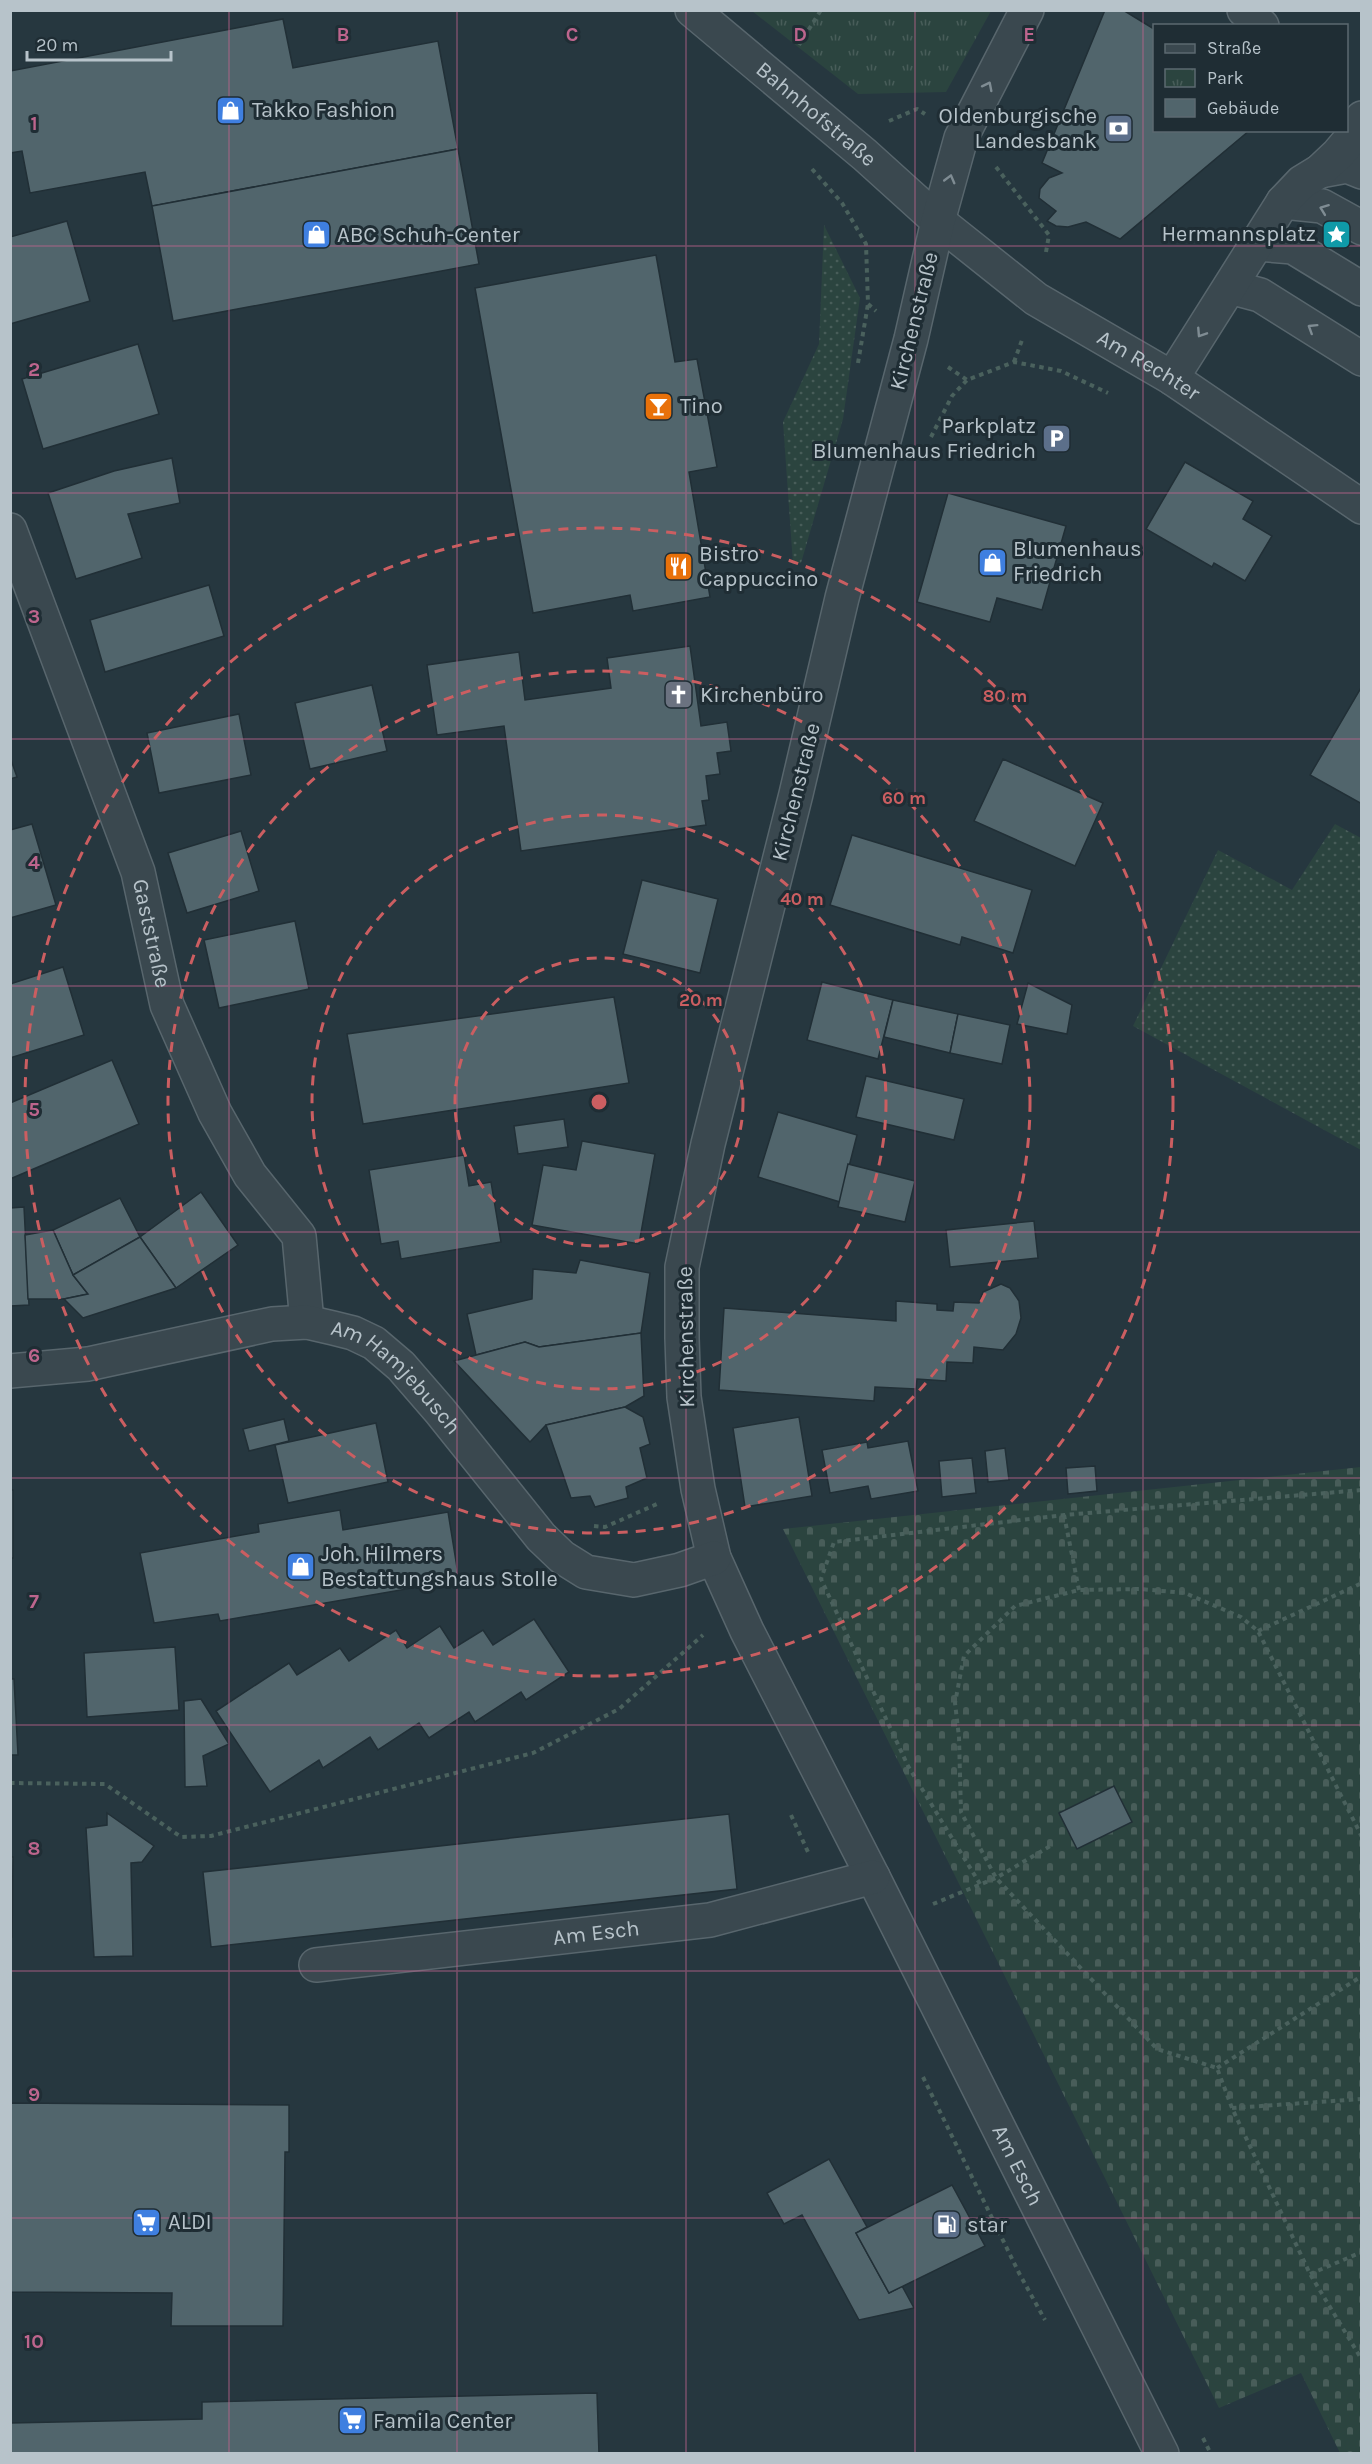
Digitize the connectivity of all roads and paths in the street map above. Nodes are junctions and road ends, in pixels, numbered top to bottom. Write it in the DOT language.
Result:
graph roads {
  1 [pos="821,10"];
  2 [pos="1027,10"];
  3 [pos="1244,10"];
  4 [pos="714,17"];
  5 [pos="1260,24"];
  6 [pos="795,52"];
  7 [pos="1348,95"];
  8 [pos="1362,106"];
  9 [pos="1362,118"];
  10 [pos="811,167"];
  11 [pos="1320,171"];
  12 [pos="1362,172"];
  13 [pos="1283,202"];
  14 [pos="938,221"];
  15 [pos="1362,228"];
  16 [pos="1256,244"];
  17 [pos="1230,287"];
  18 [pos="1362,289"];
  19 [pos="1275,305"];
  20 [pos="1362,334"];
  21 [pos="911,339"];
  22 [pos="1362,359"];
  23 [pos="1014,362"];
  24 [pos="1172,378"];
  25 [pos="967,380"];
  26 [pos="1362,507"];
  27 [pos="10,530"];
  28 [pos="307,1322"];
  29 [pos="10,1371"];
  30 [pos="1362,1490"];
  31 [pos="1064,1515"];
  32 [pos="714,1558"];
  33 [pos="1362,1583"];
  34 [pos="1080,1590"];
  35 [pos="1258,1632"];
  36 [pos="705,1633"];
  37 [pos="10,1783"];
  38 [pos="1362,1837"];
  39 [pos="1052,1845"];
  40 [pos="873,1877"];
  41 [pos="996,1878"];
  42 [pos="980,1884"];
  43 [pos="930,1906"];
  44 [pos="316,1965"];
  45 [pos="1362,1976"];
  46 [pos="1216,2068"];
  47 [pos="1362,2099"];
  48 [pos="1232,2108"];
  49 [pos="1362,2252"];
  50 [pos="1310,2274"];
  51 [pos="1362,2360"];
  52 [pos="1162,2454"];
  1 -- 6 [label="path"];
  14 -- 2 [label="street, Kirchenstraße, one-way"];
  3 -- 5 [label="street"];
  4 -- 14 [label="street, Bahnhofstraße"];
  7 -- 8 [label="street"];
  9 -- 11 [label="street"];
  10 -- 21 [label="path"];
  11 -- 12 [label="street"];
  11 -- 13 [label="street"];
  15 -- 13 [label="street, one-way"];
  13 -- 16 [label="street"];
  14 -- 21 [label="street, Kirchenstraße"];
  14 -- 24 [label="street, Am Rechter"];
  16 -- 17 [label="street"];
  16 -- 18 [label="street"];
  17 -- 19 [label="street"];
  17 -- 24 [label="street, one-way"];
  19 -- 20 [label="street"];
  22 -- 19 [label="street, one-way"];
  21 -- 32 [label="street, Kirchenstraße"];
  23 -- 25 [label="path"];
  24 -- 26 [label="street, Am Rechter"];
  27 -- 28 [label="street, Gaststraße"];
  28 -- 29 [label="street, Am Hamjebusch"];
  28 -- 32 [label="street, Am Hamjebusch"];
  30 -- 31 [label="path"];
  31 -- 34 [label="path"];
  31 -- 42 [label="path"];
  32 -- 40 [label="street, Am Esch"];
  33 -- 35 [label="path"];
  34 -- 35 [label="path"];
  34 -- 41 [label="path"];
  35 -- 38 [label="path"];
  36 -- 37 [label="path"];
  39 -- 41 [label="path"];
  40 -- 44 [label="street, Am Esch"];
  40 -- 52 [label="street, Am Esch"];
  41 -- 42 [label="path"];
  41 -- 46 [label="path"];
  42 -- 43 [label="path"];
  45 -- 46 [label="path"];
  46 -- 48 [label="path"];
  47 -- 48 [label="path"];
  48 -- 50 [label="path"];
  49 -- 50 [label="path"];
  50 -- 51 [label="path"];
}
